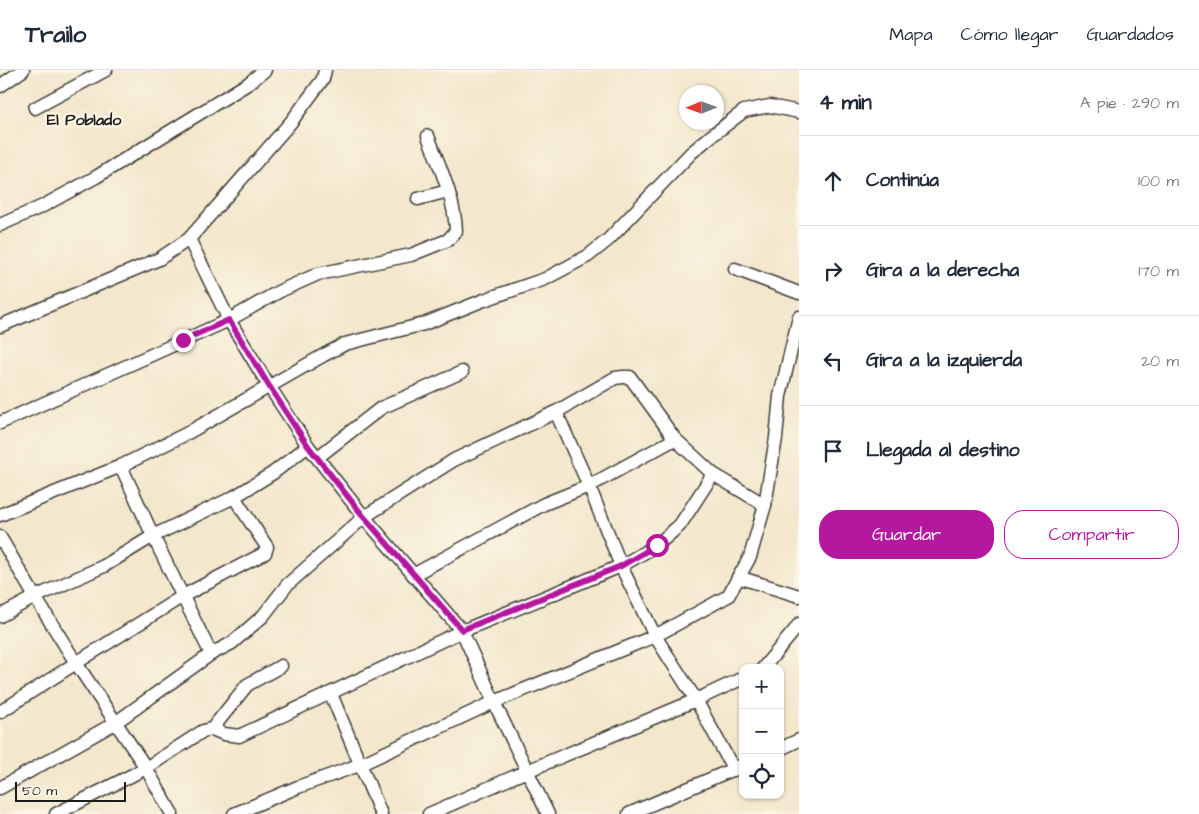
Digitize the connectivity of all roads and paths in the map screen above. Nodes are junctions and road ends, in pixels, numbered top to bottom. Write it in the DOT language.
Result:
graph roads {
  1 [pos="23,70"];
  2 [pos="106,70"];
  3 [pos="265,70"];
  4 [pos="326,70"];
  5 [pos="0,86"];
  6 [pos="36,108"];
  7 [pos="799,112"];
  8 [pos="428,136"];
  9 [pos="448,191"];
  10 [pos="418,199"];
  11 [pos="0,225"];
  12 [pos="189,239"];
  13 [pos="735,269"];
  14 [pos="799,293"];
  15 [pos="799,317"];
  16 [pos="229,320"];
  17 [pos="0,326"];
  18 [pos="462,372"];
  19 [pos="269,386"];
  20 [pos="556,412"];
  21 [pos="0,422"];
  22 [pos="675,439"];
  23 [pos="308,446"];
  24 [pos="318,457"];
  25 [pos="121,466"];
  26 [pos="713,474"];
  27 [pos="589,486"];
  28 [pos="234,497"];
  29 [pos="764,504"];
  30 [pos="0,516"];
  31 [pos="364,517"];
  32 [pos="153,536"];
  33 [pos="0,537"];
  34 [pos="621,566"];
  35 [pos="413,575"];
  36 [pos="738,577"];
  37 [pos="184,596"];
  38 [pos="799,596"];
  39 [pos="35,597"];
  40 [pos="0,616"];
  41 [pos="799,624"];
  42 [pos="462,630"];
  43 [pos="655,636"];
  44 [pos="211,654"];
  45 [pos="76,663"];
  46 [pos="766,664"];
  47 [pos="281,666"];
  48 [pos="739,680"];
  49 [pos="331,694"];
  50 [pos="696,700"];
  51 [pos="494,702"];
  52 [pos="0,712"];
  53 [pos="116,723"];
  54 [pos="212,729"];
  55 [pos="799,740"];
  56 [pos="784,746"];
  57 [pos="360,764"];
  58 [pos="738,767"];
  59 [pos="146,768"];
  60 [pos="527,771"];
  61 [pos="0,788"];
  62 [pos="56,814"];
  63 [pos="172,814"];
  64 [pos="234,814"];
  65 [pos="381,814"];
  66 [pos="429,814"];
  67 [pos="548,814"];
  68 [pos="629,814"];
  1 -- 5 [label="street"];
  2 -- 6 [label="street"];
  3 -- 11 [label="street"];
  4 -- 12 [label="street"];
  7 -- 19 [label="street"];
  8 -- 9 [label="street"];
  9 -- 10 [label="street"];
  9 -- 16 [label="street"];
  12 -- 16 [label="street"];
  12 -- 17 [label="street"];
  13 -- 14 [label="street"];
  15 -- 29 [label="street"];
  16 -- 19 [label="street"];
  16 -- 21 [label="street"];
  18 -- 24 [label="street"];
  19 -- 23 [label="street"];
  19 -- 25 [label="street"];
  20 -- 22 [label="street"];
  20 -- 27 [label="street"];
  20 -- 31 [label="street"];
  22 -- 26 [label="street"];
  22 -- 27 [label="street"];
  23 -- 24 [label="street"];
  23 -- 28 [label="street"];
  24 -- 31 [label="street"];
  25 -- 30 [label="street"];
  25 -- 32 [label="street"];
  26 -- 29 [label="street"];
  26 -- 34 [label="street"];
  27 -- 34 [label="street"];
  27 -- 35 [label="street"];
  28 -- 32 [label="street"];
  28 -- 37 [label="street"];
  29 -- 36 [label="street"];
  31 -- 35 [label="street"];
  31 -- 44 [label="street"];
  32 -- 37 [label="street"];
  32 -- 39 [label="street"];
  33 -- 39 [label="street"];
  34 -- 42 [label="street"];
  34 -- 43 [label="street"];
  35 -- 42 [label="street"];
  36 -- 38 [label="street"];
  36 -- 43 [label="street"];
  37 -- 44 [label="street"];
  37 -- 45 [label="street"];
  39 -- 40 [label="street"];
  39 -- 45 [label="street"];
  41 -- 46 [label="street"];
  42 -- 49 [label="street"];
  42 -- 51 [label="street"];
  43 -- 50 [label="street"];
  43 -- 51 [label="street"];
  44 -- 53 [label="street"];
  45 -- 52 [label="street"];
  45 -- 53 [label="street"];
  47 -- 54 [label="street"];
  48 -- 50 [label="street"];
  49 -- 54 [label="street"];
  49 -- 57 [label="street"];
  50 -- 58 [label="street"];
  50 -- 60 [label="street"];
  51 -- 57 [label="street"];
  51 -- 60 [label="street"];
  53 -- 59 [label="street"];
  53 -- 61 [label="street"];
  54 -- 59 [label="street"];
  55 -- 56 [label="street"];
  57 -- 64 [label="street"];
  57 -- 65 [label="street"];
  58 -- 68 [label="street"];
  59 -- 62 [label="street"];
  59 -- 63 [label="street"];
  60 -- 66 [label="street"];
  60 -- 67 [label="street"];
}
